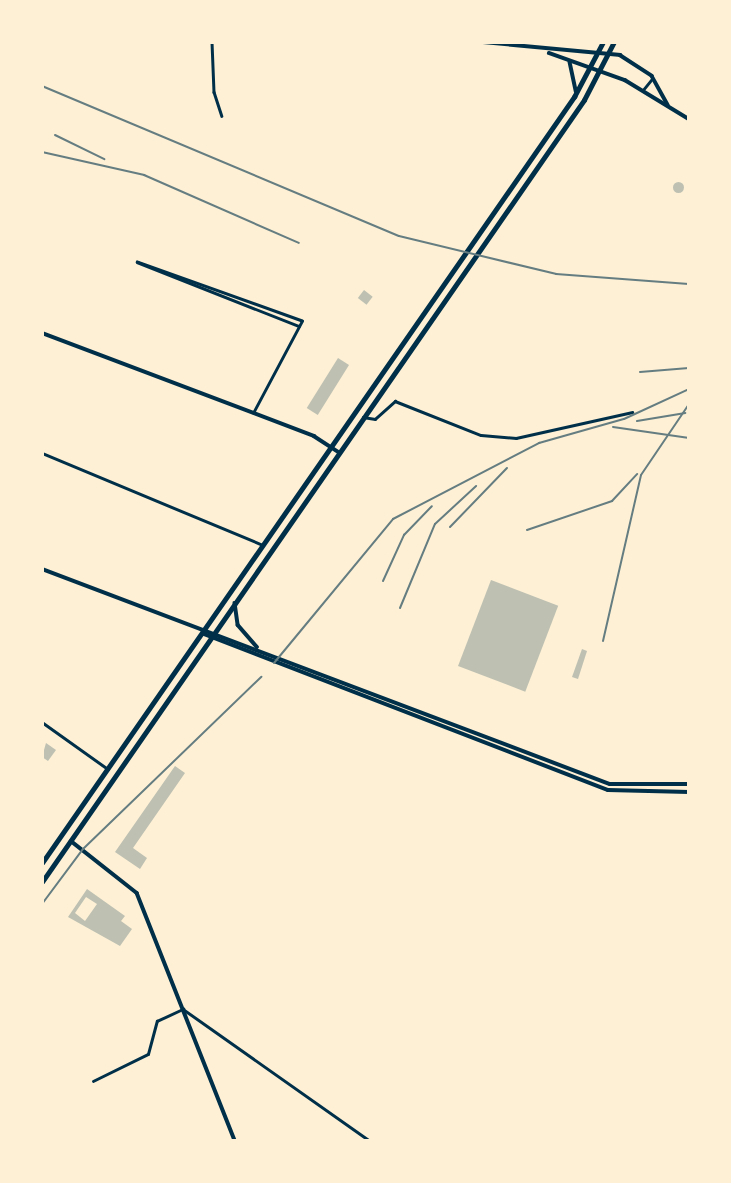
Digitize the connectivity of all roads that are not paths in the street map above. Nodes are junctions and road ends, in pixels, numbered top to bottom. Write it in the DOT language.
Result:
graph roads {
  1 [pos="212,42"];
  2 [pos="483,42"];
  3 [pos="603,42"];
  4 [pos="614,42"];
  5 [pos="575,50"];
  6 [pos="545,51"];
  7 [pos="601,51"];
  8 [pos="612,52"];
  9 [pos="569,60"];
  10 [pos="593,69"];
  11 [pos="602,72"];
  12 [pos="652,76"];
  13 [pos="643,90"];
  14 [pos="575,97"];
  15 [pos="668,105"];
  16 [pos="222,116"];
  17 [pos="689,119"];
  18 [pos="299,326"];
  19 [pos="42,333"];
  20 [pos="632,412"];
  21 [pos="253,413"];
  22 [pos="363,416"];
  23 [pos="331,447"];
  24 [pos="339,452"];
  25 [pos="42,453"];
  26 [pos="263,545"];
  27 [pos="42,569"];
  28 [pos="235,603"];
  29 [pos="202,632"];
  30 [pos="213,634"];
  31 [pos="209,640"];
  32 [pos="262,650"];
  33 [pos="42,723"];
  34 [pos="550,761"];
  35 [pos="547,767"];
  36 [pos="107,769"];
  37 [pos="689,784"];
  38 [pos="689,792"];
  39 [pos="71,841"];
  40 [pos="43,861"];
  41 [pos="42,882"];
  42 [pos="183,1009"];
  43 [pos="93,1081"];
  44 [pos="235,1141"];
  45 [pos="370,1141"];
  1 -- 16 [label="street"];
  2 -- 6 [label="main road"];
  3 -- 7 [label="main road"];
  4 -- 8 [label="main road"];
  5 -- 6 [label="main road"];
  5 -- 7 [label="main road"];
  5 -- 9 [label="street"];
  6 -- 9 [label="main road"];
  7 -- 8 [label="main road"];
  7 -- 10 [label="main road"];
  8 -- 11 [label="main road"];
  8 -- 12 [label="main road"];
  9 -- 10 [label="main road"];
  9 -- 14 [label="main road"];
  10 -- 11 [label="main road"];
  10 -- 14 [label="main road"];
  11 -- 13 [label="main road"];
  11 -- 22 [label="main road"];
  12 -- 13 [label="street"];
  12 -- 15 [label="main road"];
  13 -- 15 [label="main road"];
  14 -- 23 [label="main road"];
  15 -- 17 [label="main road"];
  18 -- 18 [label="street"];
  18 -- 21 [label="street"];
  19 -- 21 [label="main road"];
  20 -- 22 [label="street"];
  21 -- 23 [label="main road"];
  22 -- 24 [label="main road"];
  23 -- 24 [label="main road"];
  23 -- 26 [label="main road"];
  24 -- 28 [label="main road"];
  25 -- 26 [label="street"];
  26 -- 29 [label="main road"];
  27 -- 29 [label="main road"];
  28 -- 30 [label="main road"];
  28 -- 32 [label="main road"];
  29 -- 30 [label="main road"];
  29 -- 31 [label="main road"];
  29 -- 36 [label="main road"];
  30 -- 31 [label="main road"];
  30 -- 32 [label="main road"];
  31 -- 35 [label="main road"];
  31 -- 39 [label="main road"];
  32 -- 34 [label="main road"];
  33 -- 36 [label="street"];
  34 -- 35 [label="main road"];
  34 -- 37 [label="main road"];
  35 -- 38 [label="main road"];
  36 -- 40 [label="main road"];
  39 -- 41 [label="main road"];
  39 -- 42 [label="main road"];
  42 -- 43 [label="street"];
  42 -- 44 [label="main road"];
  42 -- 45 [label="street"];
}
